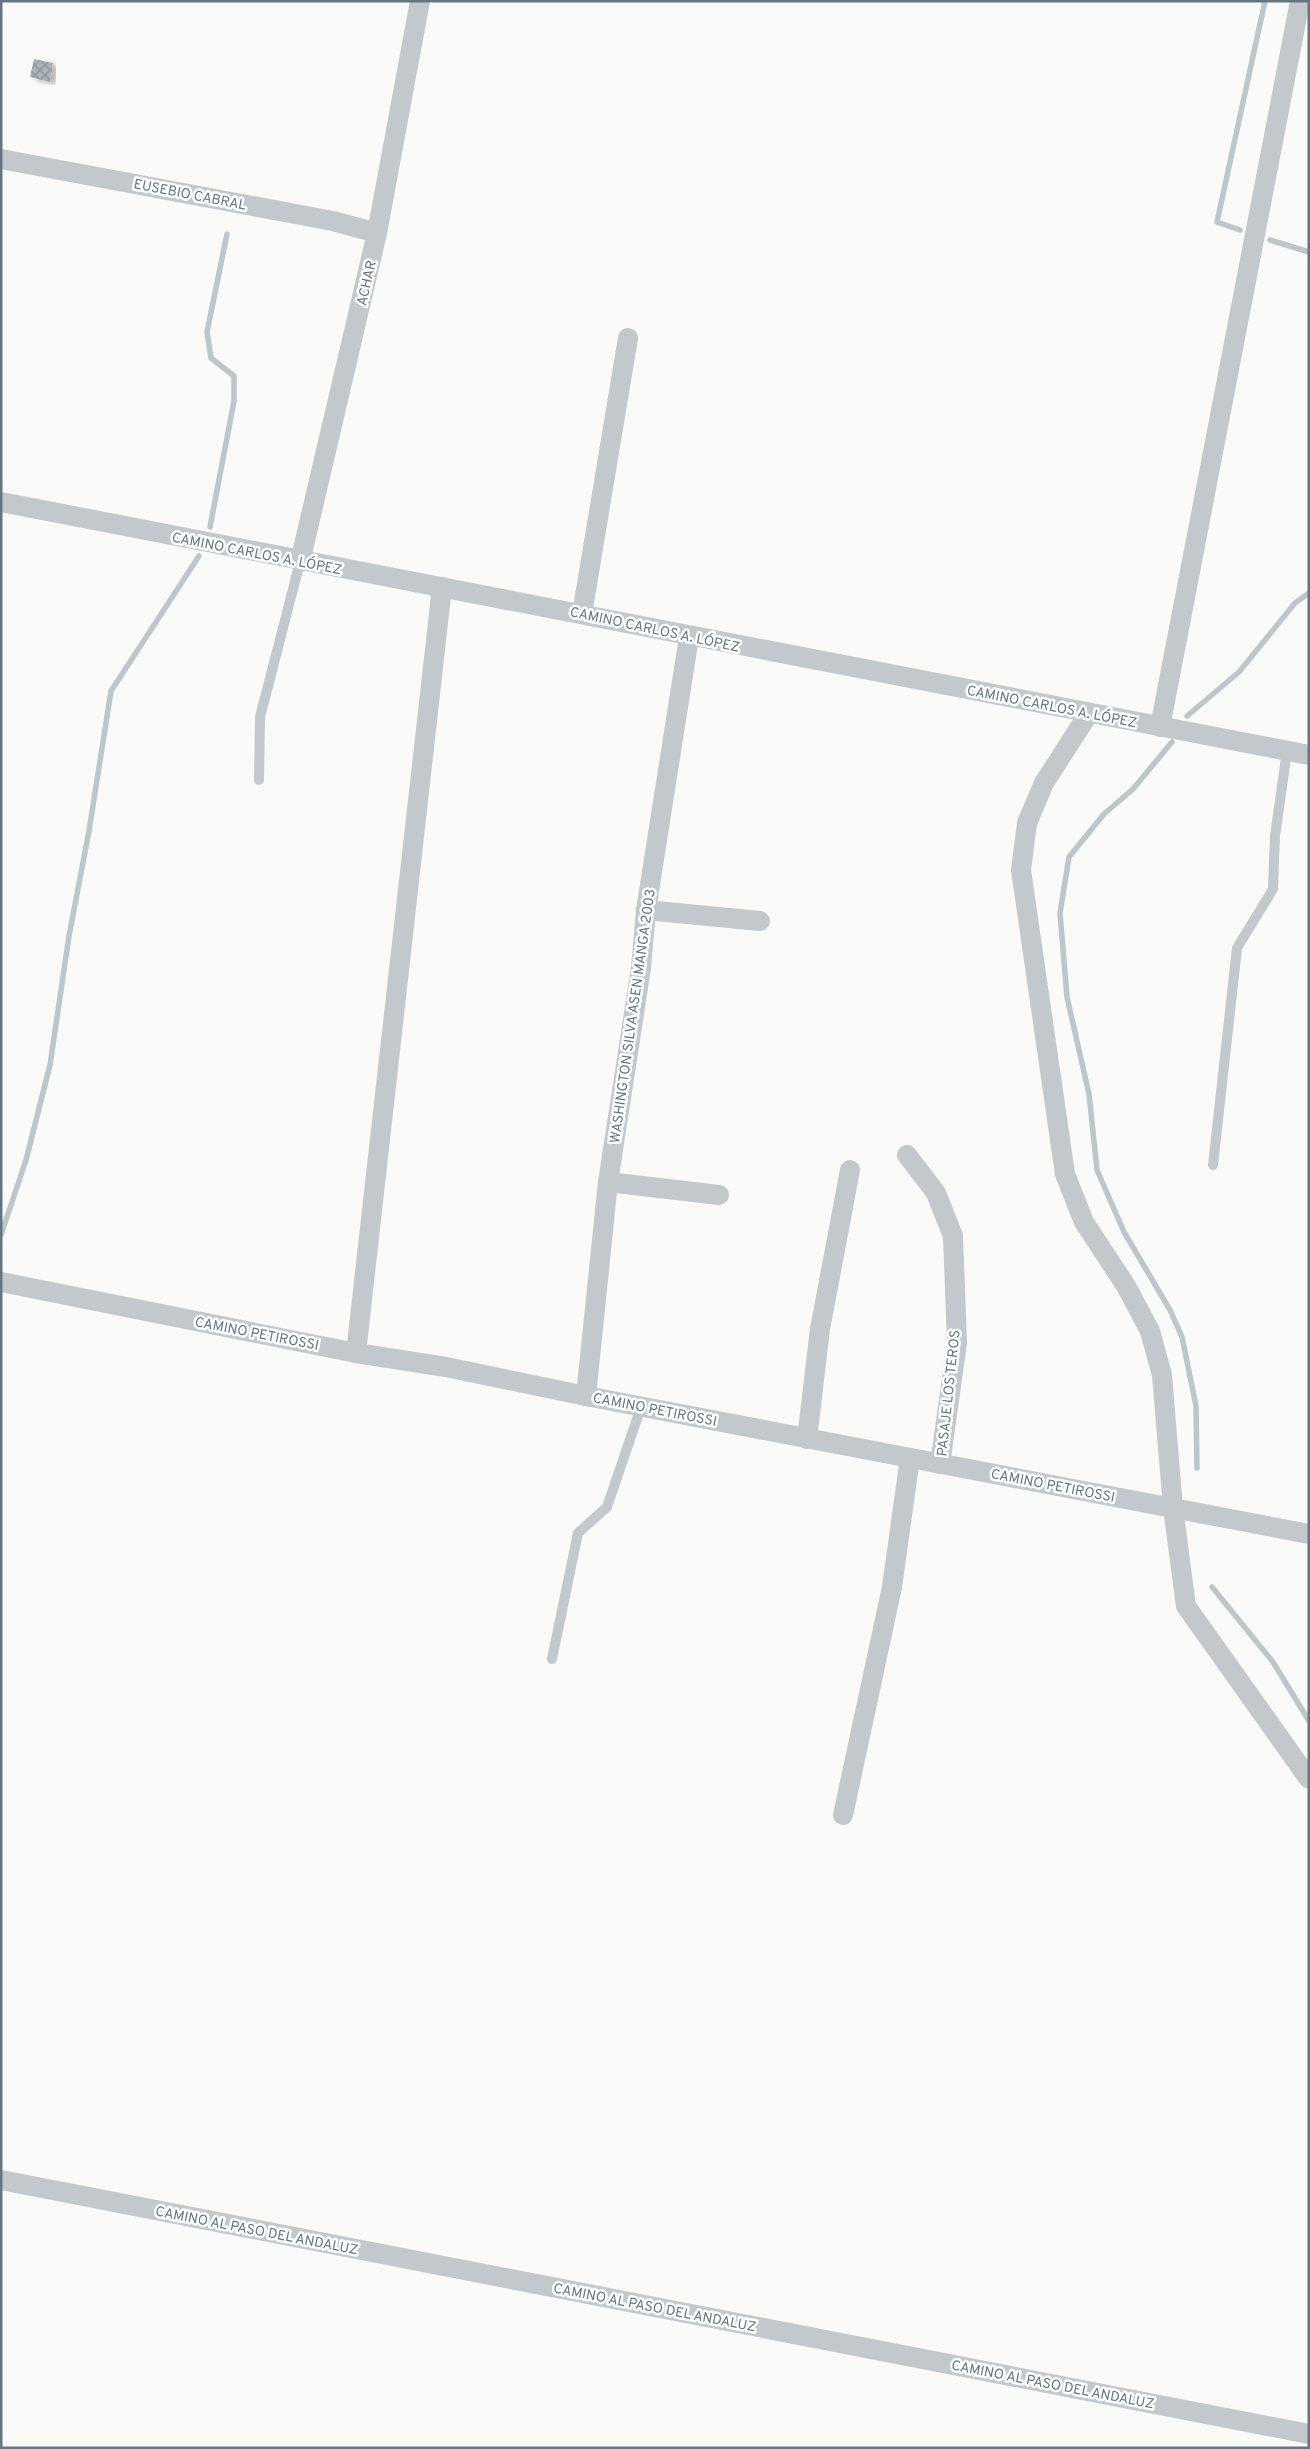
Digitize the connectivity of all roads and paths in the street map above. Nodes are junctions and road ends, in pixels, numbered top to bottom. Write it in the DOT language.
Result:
graph roads {
  1 [pos="420,1"];
  2 [pos="1300,1"];
  3 [pos="1,159"];
  4 [pos="377,233"];
  5 [pos="628,338"];
  6 [pos="1,502"];
  7 [pos="300,562"];
  8 [pos="442,587"];
  9 [pos="582,614"];
  10 [pos="689,637"];
  11 [pos="1089,713"];
  12 [pos="1160,727"];
  13 [pos="1287,751"];
  14 [pos="1309,755"];
  15 [pos="259,780"];
  16 [pos="646,910"];
  17 [pos="760,921"];
  18 [pos="907,1154"];
  19 [pos="1213,1165"];
  20 [pos="850,1170"];
  21 [pos="608,1182"];
  22 [pos="719,1195"];
  23 [pos="1,1282"];
  24 [pos="356,1353"];
  25 [pos="586,1396"];
  26 [pos="641,1406"];
  27 [pos="808,1439"];
  28 [pos="910,1458"];
  29 [pos="940,1464"];
  30 [pos="1173,1508"];
  31 [pos="1309,1534"];
  32 [pos="552,1659"];
  33 [pos="1309,1779"];
  34 [pos="843,1815"];
  35 [pos="1,2180"];
  36 [pos="1309,2434"];
  1 -- 4 [label="street, ACHAR"];
  2 -- 12 [label="street"];
  3 -- 4 [label="street, EUSEBIO CABRAL"];
  4 -- 7 [label="street, ACHAR"];
  5 -- 9 [label="street"];
  6 -- 7 [label="street, CAMINO CARLOS A. LÓPEZ"];
  7 -- 8 [label="street, CAMINO CARLOS A. LÓPEZ"];
  7 -- 15 [label="lane"];
  8 -- 9 [label="street, CAMINO CARLOS A. LÓPEZ"];
  8 -- 24 [label="street"];
  9 -- 10 [label="street, CAMINO CARLOS A. LÓPEZ"];
  10 -- 11 [label="street, CAMINO CARLOS A. LÓPEZ"];
  10 -- 16 [label="street, WASHINGTON SILVA ASEN MANGA 2003"];
  11 -- 12 [label="street, CAMINO CARLOS A. LÓPEZ"];
  11 -- 30 [label="street"];
  12 -- 13 [label="street, CAMINO CARLOS A. LÓPEZ"];
  13 -- 14 [label="street, CAMINO CARLOS A. LÓPEZ"];
  13 -- 19 [label="lane"];
  16 -- 17 [label="street"];
  16 -- 21 [label="street, WASHINGTON SILVA ASEN MANGA 2003"];
  18 -- 29 [label="street, PASAJE LOS TEROS"];
  20 -- 27 [label="street"];
  21 -- 22 [label="street"];
  21 -- 25 [label="street, WASHINGTON SILVA ASEN MANGA 2003"];
  23 -- 24 [label="street, CAMINO PETIROSSI"];
  24 -- 25 [label="street, CAMINO PETIROSSI"];
  25 -- 26 [label="street, CAMINO PETIROSSI"];
  26 -- 27 [label="street, CAMINO PETIROSSI"];
  26 -- 32 [label="lane"];
  27 -- 28 [label="street, CAMINO PETIROSSI"];
  28 -- 29 [label="street, CAMINO PETIROSSI"];
  28 -- 34 [label="street"];
  29 -- 30 [label="street, CAMINO PETIROSSI"];
  30 -- 31 [label="street, CAMINO PETIROSSI"];
  30 -- 33 [label="street"];
  35 -- 36 [label="street, CAMINO AL PASO DEL ANDALUZ"];
}
